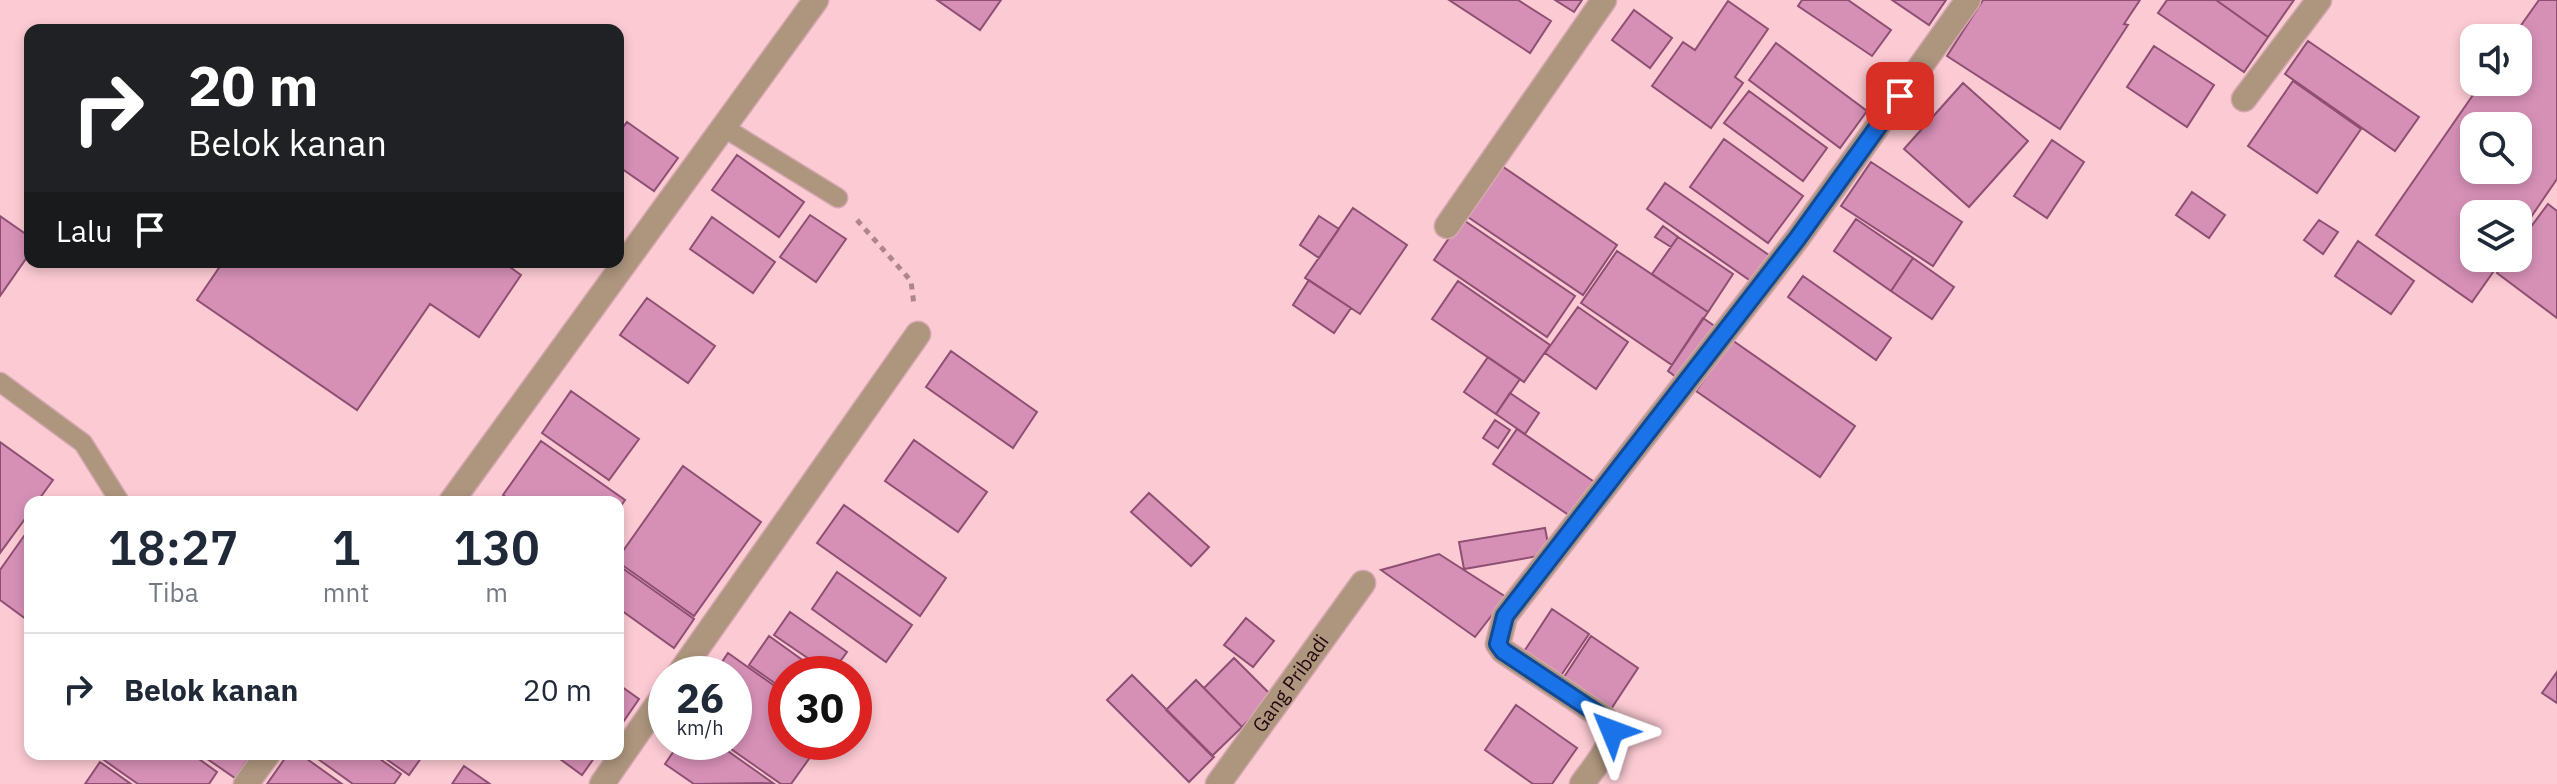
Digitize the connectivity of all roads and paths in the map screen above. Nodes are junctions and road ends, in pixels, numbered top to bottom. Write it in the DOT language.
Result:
graph roads {
  1 [pos="816,0"];
  2 [pos="1604,0"];
  3 [pos="1968,0"];
  4 [pos="2319,0"];
  5 [pos="2244,99"];
  6 [pos="723,127"];
  7 [pos="838,198"];
  8 [pos="1447,226"];
  9 [pos="624,263"];
  10 [pos="621,268"];
  11 [pos="918,334"];
  12 [pos="0,382"];
  13 [pos="116,496"];
  14 [pos="455,496"];
  15 [pos="1363,583"];
  16 [pos="692,656"];
  17 [pos="648,718"];
  18 [pos="624,752"];
  19 [pos="264,760"];
  20 [pos="619,760"];
  21 [pos="246,784"];
  22 [pos="602,784"];
  23 [pos="1218,784"];
  24 [pos="1582,784"];
  1 -- 6 [label="street"];
  2 -- 8 [label="street"];
  3 -- 24 [label="street"];
  4 -- 5 [label="street"];
  6 -- 7 [label="lane"];
  6 -- 9 [label="street"];
  7 -- 11 [label="path"];
  10 -- 14 [label="street"];
  11 -- 16 [label="street"];
  12 -- 13 [label="lane"];
  15 -- 23 [label="street, Gang Pribadi"];
  17 -- 18 [label="street"];
  19 -- 21 [label="street"];
  20 -- 22 [label="street"];
}
